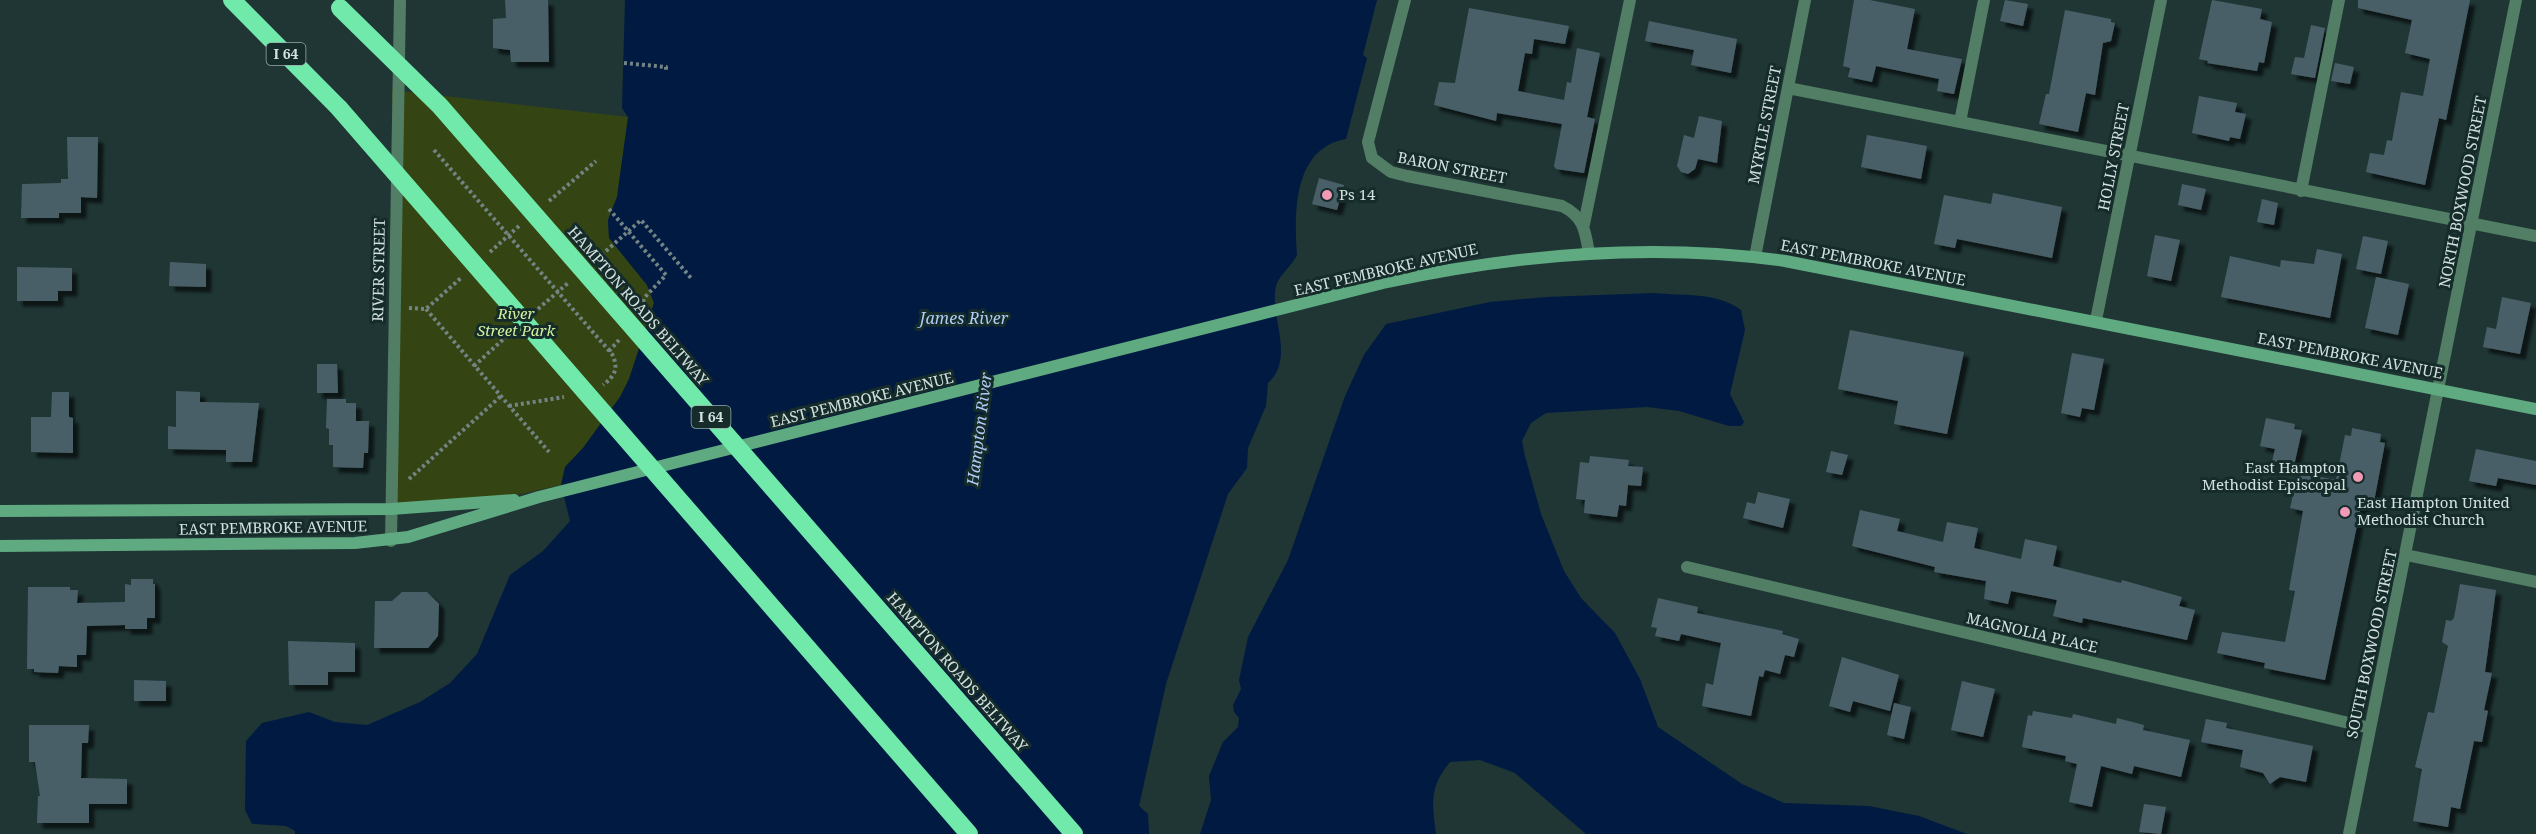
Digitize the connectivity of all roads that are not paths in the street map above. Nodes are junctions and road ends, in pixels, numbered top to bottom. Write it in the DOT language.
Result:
graph roads {
  1 [pos="232,0"];
  2 [pos="400,0"];
  3 [pos="1405,0"];
  4 [pos="1630,0"];
  5 [pos="1805,0"];
  6 [pos="1984,0"];
  7 [pos="2161,0"];
  8 [pos="2339,0"];
  9 [pos="2516,0"];
  10 [pos="335,4"];
  11 [pos="1788,88"];
  12 [pos="1960,122"];
  13 [pos="2130,157"];
  14 [pos="2301,191"];
  15 [pos="1584,224"];
  16 [pos="2472,224"];
  17 [pos="2536,236"];
  18 [pos="1589,253"];
  19 [pos="1755,257"];
  20 [pos="2096,320"];
  21 [pos="2439,390"];
  22 [pos="2536,409"];
  23 [pos="539,497"];
  24 [pos="391,509"];
  25 [pos="0,511"];
  26 [pos="391,541"];
  27 [pos="0,546"];
  28 [pos="2406,555"];
  29 [pos="1687,567"];
  30 [pos="2536,582"];
  31 [pos="2370,728"];
  32 [pos="969,834"];
  33 [pos="1074,834"];
  34 [pos="2349,834"];
  1 -- 32 [label="highway, I 64, bridge"];
  2 -- 24 [label="street, RIVER STREET"];
  3 -- 15 [label="street, BARON STREET"];
  4 -- 15 [label="street"];
  5 -- 11 [label="street, MYRTLE STREET"];
  6 -- 12 [label="street"];
  7 -- 13 [label="street, HOLLY STREET"];
  8 -- 14 [label="street"];
  9 -- 16 [label="street, NORTH BOXWOOD STREET"];
  10 -- 33 [label="highway, HAMPTON ROADS BELTWAY / I 64, bridge"];
  11 -- 12 [label="street"];
  11 -- 19 [label="street, MYRTLE STREET"];
  12 -- 13 [label="street"];
  13 -- 14 [label="street"];
  13 -- 20 [label="street, HOLLY STREET"];
  14 -- 16 [label="street"];
  15 -- 18 [label="street"];
  16 -- 17 [label="street"];
  16 -- 21 [label="street, NORTH BOXWOOD STREET"];
  18 -- 19 [label="main road, EAST PEMBROKE AVENUE"];
  18 -- 23 [label="main road, EAST PEMBROKE AVENUE, bridge"];
  19 -- 20 [label="main road, EAST PEMBROKE AVENUE"];
  20 -- 21 [label="main road, EAST PEMBROKE AVENUE"];
  21 -- 22 [label="main road, EAST PEMBROKE AVENUE"];
  21 -- 28 [label="street, SOUTH BOXWOOD STREET"];
  23 -- 24 [label="main road, EAST PEMBROKE AVENUE"];
  23 -- 26 [label="main road, EAST PEMBROKE AVENUE"];
  24 -- 25 [label="main road, EAST PEMBROKE AVENUE"];
  24 -- 26 [label="street, RIVER STREET"];
  26 -- 27 [label="main road, EAST PEMBROKE AVENUE"];
  28 -- 30 [label="street"];
  28 -- 31 [label="street, SOUTH BOXWOOD STREET"];
  29 -- 31 [label="street, MAGNOLIA PLACE"];
  31 -- 34 [label="street, SOUTH BOXWOOD STREET"];
}
